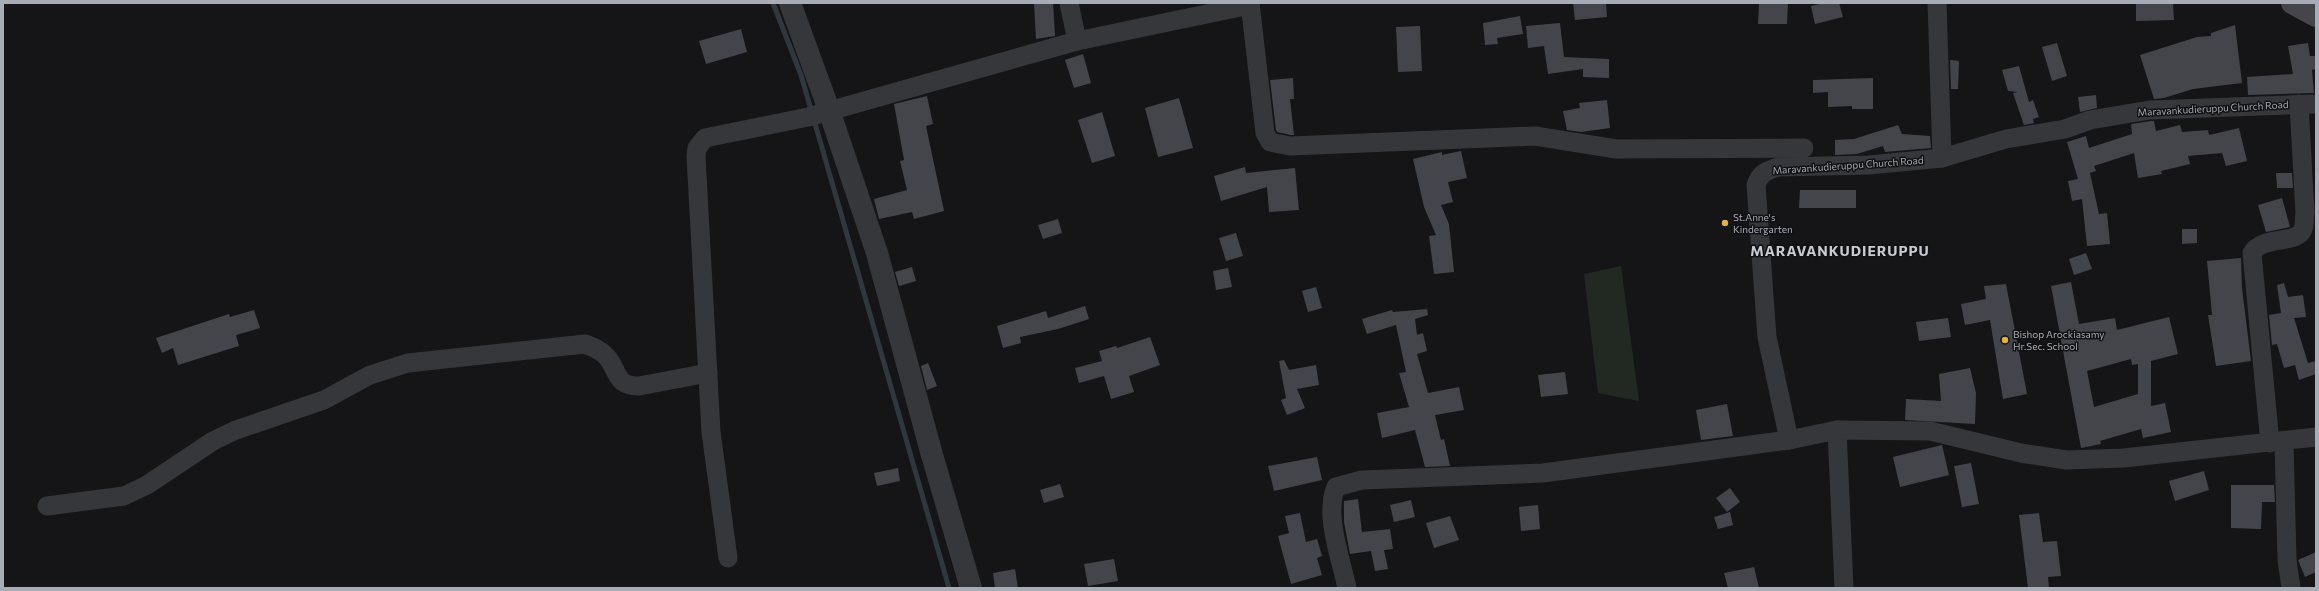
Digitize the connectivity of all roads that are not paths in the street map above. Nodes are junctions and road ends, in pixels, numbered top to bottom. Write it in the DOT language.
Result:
graph roads {
  1 [pos="790,3"];
  2 [pos="1070,3"];
  3 [pos="1937,3"];
  4 [pos="2292,3"];
  5 [pos="1250,4"];
  6 [pos="2316,16"];
  7 [pos="1077,41"];
  8 [pos="2308,104"];
  9 [pos="819,113"];
  10 [pos="1804,148"];
  11 [pos="1942,158"];
  12 [pos="708,373"];
  13 [pos="1837,430"];
  14 [pos="2316,437"];
  15 [pos="1789,440"];
  16 [pos="2277,443"];
  17 [pos="47,506"];
  18 [pos="728,558"];
  19 [pos="971,588"];
  20 [pos="1347,588"];
  21 [pos="1844,588"];
  22 [pos="2291,588"];
  1 -- 9 [label="street"];
  2 -- 7 [label="street"];
  3 -- 11 [label="street"];
  4 -- 6 [label="main road"];
  5 -- 7 [label="street"];
  5 -- 10 [label="street"];
  7 -- 9 [label="street"];
  8 -- 11 [label="street, Maravankudieruppu Church Road"];
  8 -- 16 [label="street"];
  9 -- 12 [label="street"];
  9 -- 19 [label="street"];
  11 -- 15 [label="street, Maravankudieruppu Church Road"];
  12 -- 17 [label="street"];
  12 -- 18 [label="street"];
  13 -- 15 [label="street"];
  13 -- 16 [label="street"];
  13 -- 21 [label="street"];
  14 -- 16 [label="street"];
  15 -- 20 [label="street"];
  16 -- 22 [label="street"];
}
